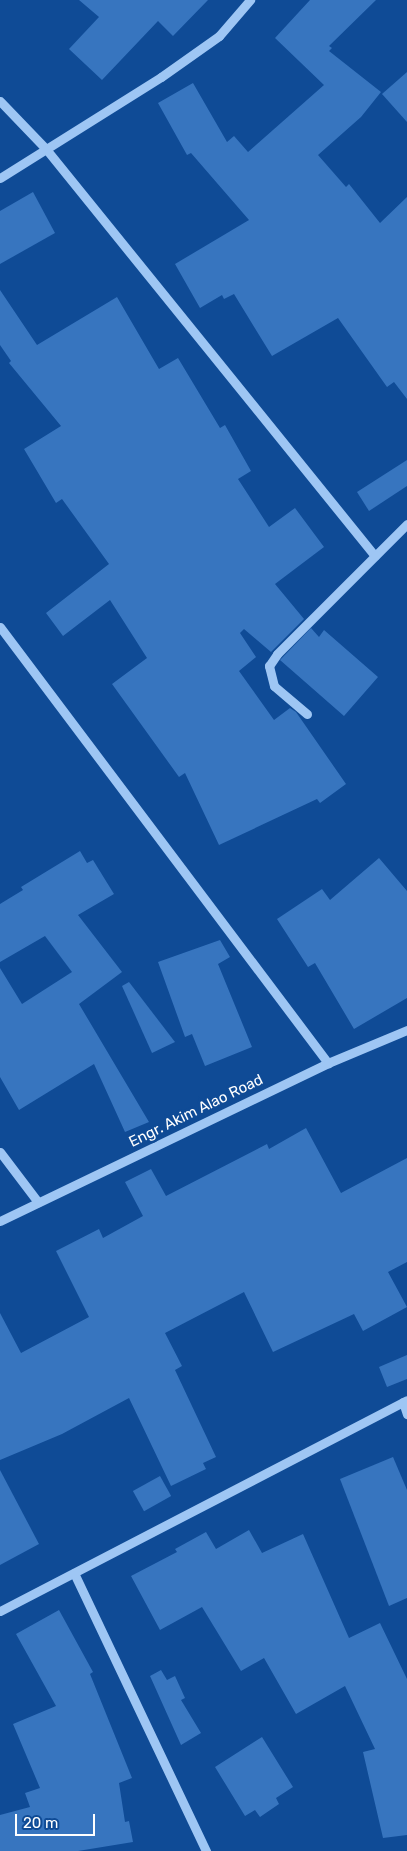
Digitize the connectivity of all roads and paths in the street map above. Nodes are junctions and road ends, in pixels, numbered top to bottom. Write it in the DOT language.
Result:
graph roads {
  1 [pos="250,0"];
  2 [pos="0,101"];
  3 [pos="46,149"];
  4 [pos="0,178"];
  5 [pos="407,524"];
  6 [pos="375,556"];
  7 [pos="0,627"];
  8 [pos="307,714"];
  9 [pos="407,1030"];
  10 [pos="328,1063"];
  11 [pos="0,1152"];
  12 [pos="38,1202"];
  13 [pos="0,1222"];
  14 [pos="405,1401"];
  15 [pos="407,1414"];
  16 [pos="74,1573"];
  17 [pos="0,1611"];
  18 [pos="206,1851"];
  1 -- 3 [label="street"];
  2 -- 3 [label="street"];
  3 -- 4 [label="street"];
  3 -- 6 [label="street"];
  5 -- 6 [label="street"];
  6 -- 8 [label="street"];
  7 -- 10 [label="street"];
  9 -- 10 [label="street, Engr. Akim Alao Road"];
  10 -- 12 [label="street, Engr. Akim Alao Road"];
  11 -- 12 [label="street"];
  12 -- 13 [label="street, Engr. Akim Alao Road"];
  14 -- 15 [label="street"];
  14 -- 16 [label="street"];
  16 -- 17 [label="street"];
  16 -- 18 [label="street"];
}
